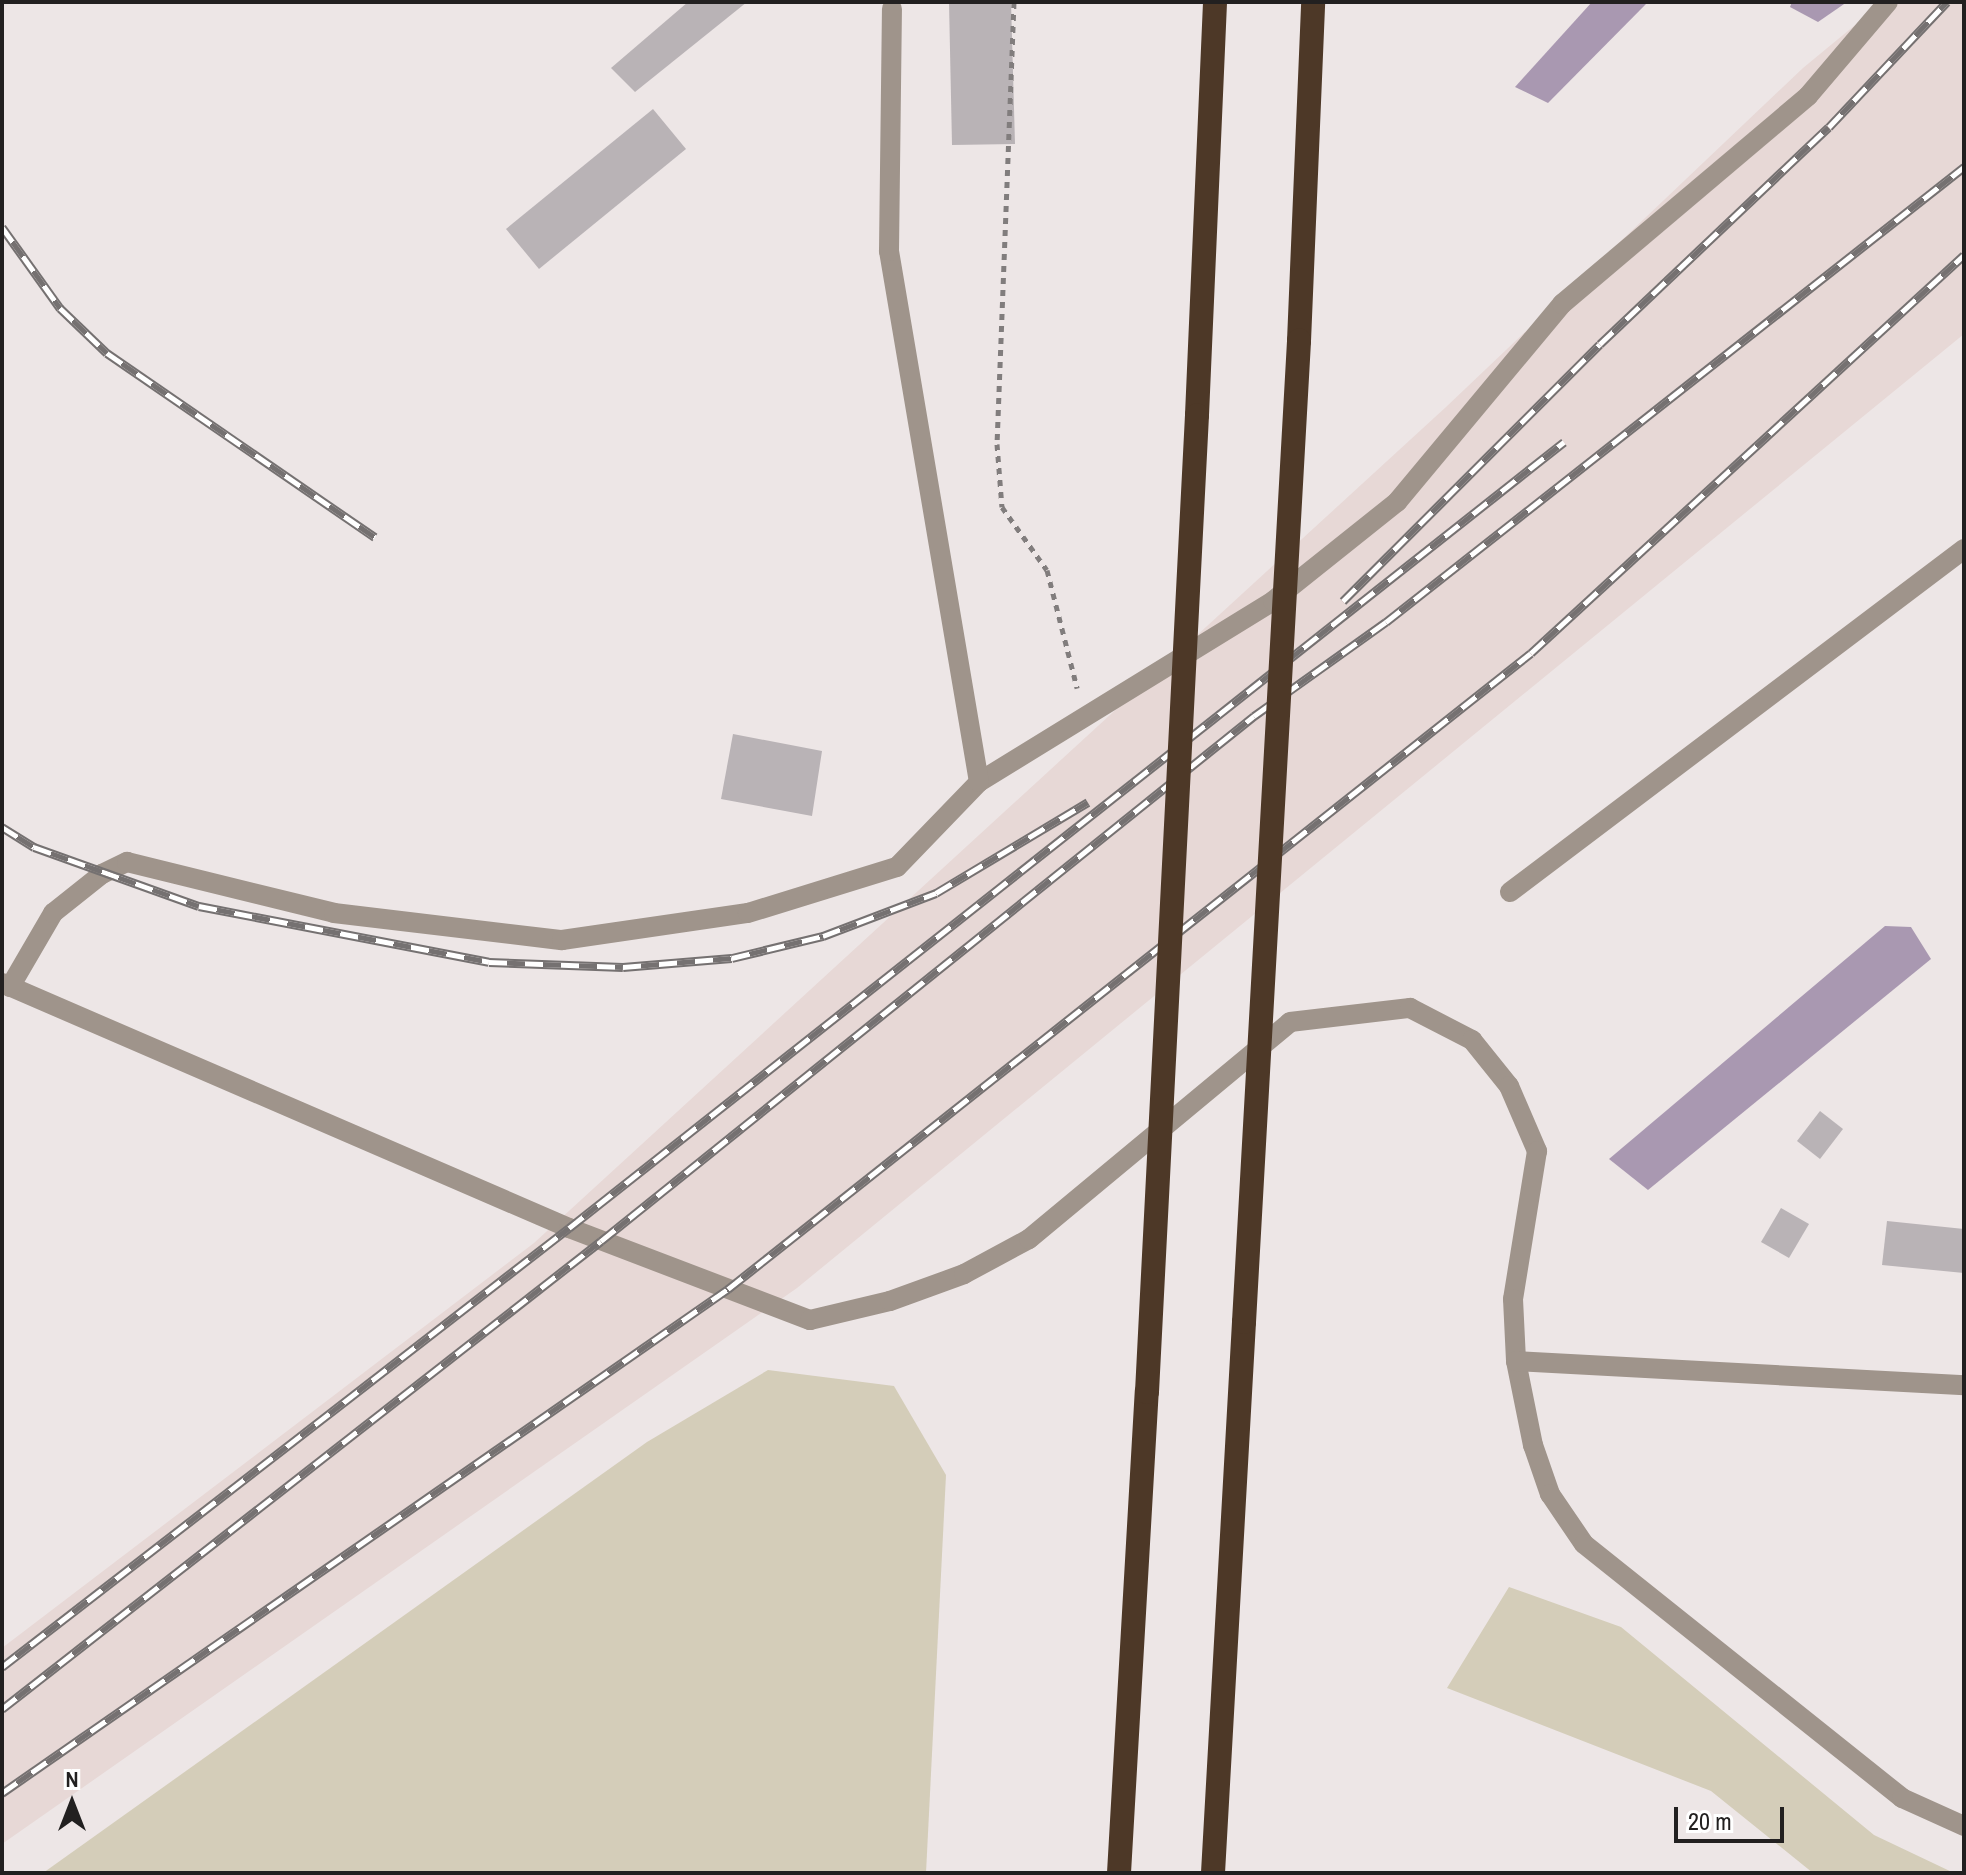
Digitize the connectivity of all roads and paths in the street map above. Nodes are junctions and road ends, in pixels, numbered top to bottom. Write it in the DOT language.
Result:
graph roads {
  1 [pos="1014,2"];
  2 [pos="1215,2"];
  3 [pos="1313,2"];
  4 [pos="1888,2"];
  5 [pos="892,9"];
  6 [pos="1964,549"];
  7 [pos="1087,715"];
  8 [pos="979,782"];
  9 [pos="1510,892"];
  10 [pos="6,985"];
  11 [pos="1516,1361"];
  12 [pos="1964,1385"];
  13 [pos="1964,1826"];
  14 [pos="1119,1873"];
  15 [pos="1213,1873"];
  1 -- 7 [label="path"];
  2 -- 14 [label="highway, bridge"];
  3 -- 15 [label="highway, bridge"];
  4 -- 7 [label="street"];
  5 -- 8 [label="street"];
  6 -- 9 [label="street"];
  7 -- 8 [label="street"];
  8 -- 10 [label="street"];
  10 -- 11 [label="street"];
  11 -- 12 [label="street"];
  11 -- 13 [label="street"];
}
